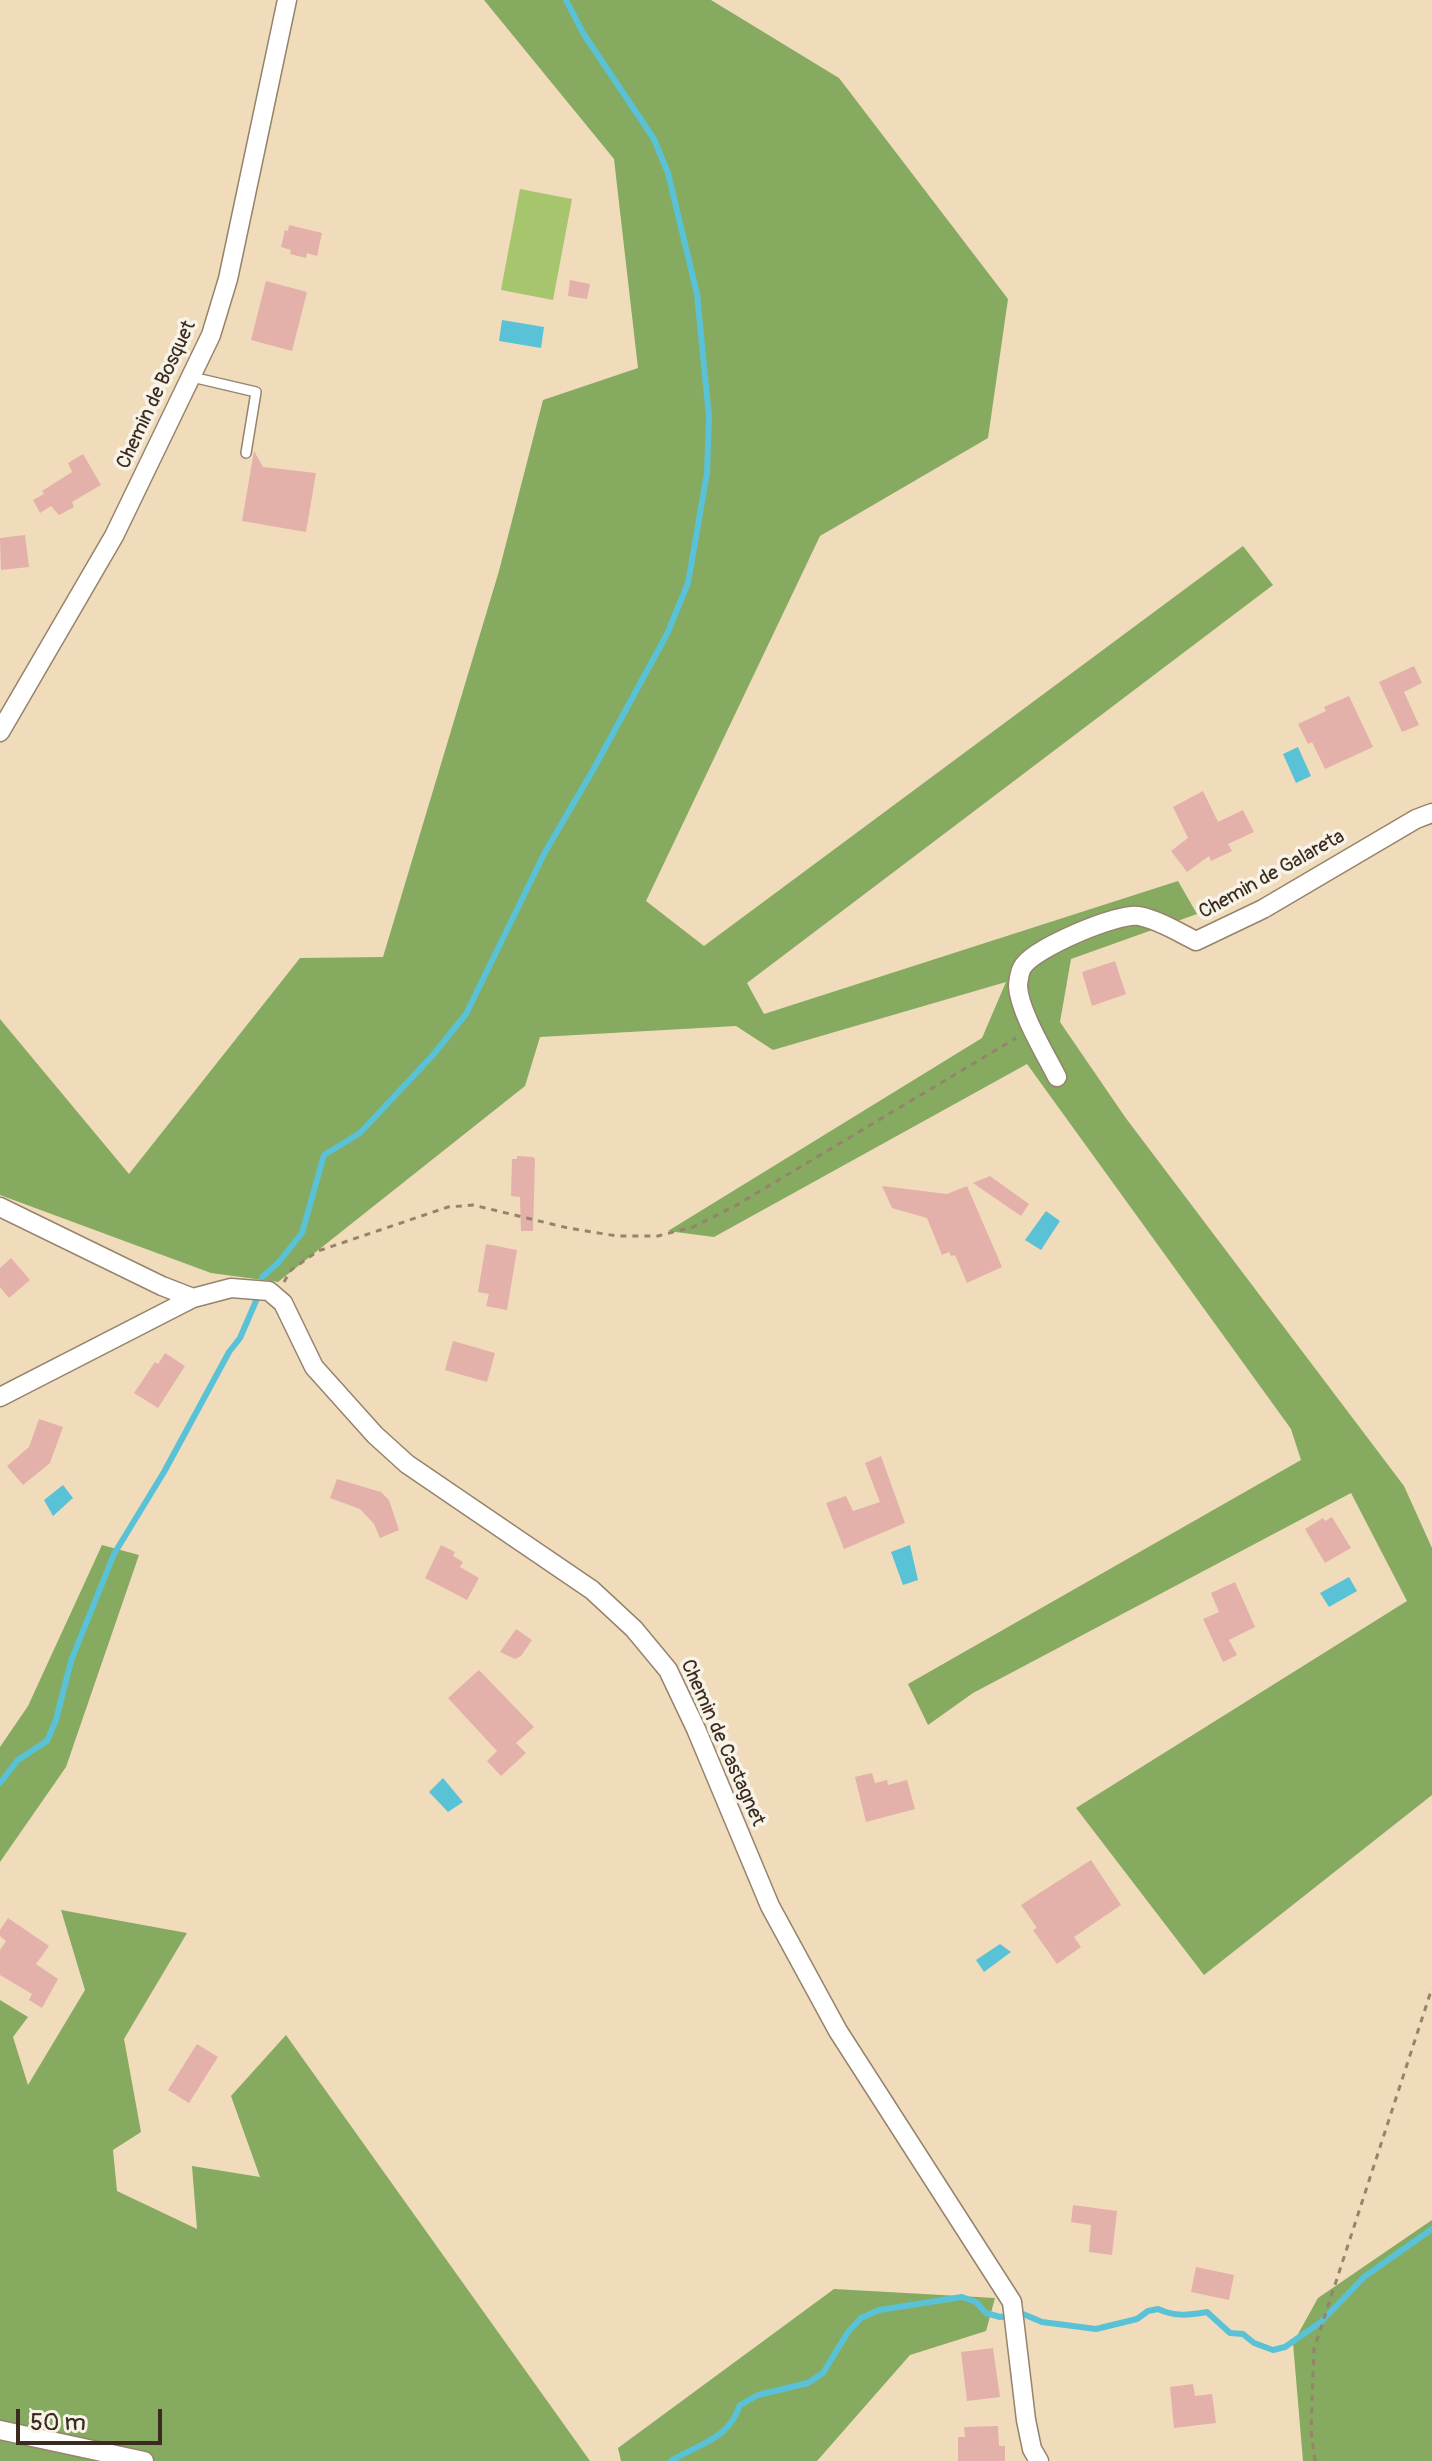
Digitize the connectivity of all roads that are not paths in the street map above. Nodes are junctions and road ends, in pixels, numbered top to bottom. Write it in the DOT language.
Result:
graph roads {
  1 [pos="287,0"];
  2 [pos="192,377"];
  3 [pos="246,453"];
  4 [pos="0,732"];
  5 [pos="1432,813"];
  6 [pos="1057,1077"];
  7 [pos="0,1207"];
  8 [pos="193,1298"];
  9 [pos="0,1397"];
  10 [pos="0,2430"];
  11 [pos="144,2461"];
  12 [pos="1039,2461"];
  1 -- 2 [label="street, Chemin de Bosquet"];
  2 -- 3 [label="lane"];
  2 -- 4 [label="street, Chemin de Bosquet"];
  5 -- 6 [label="street, Chemin de Galareta"];
  7 -- 8 [label="street"];
  8 -- 9 [label="street"];
  8 -- 12 [label="street, Chemin de Castagnet"];
  10 -- 11 [label="street"];
}
